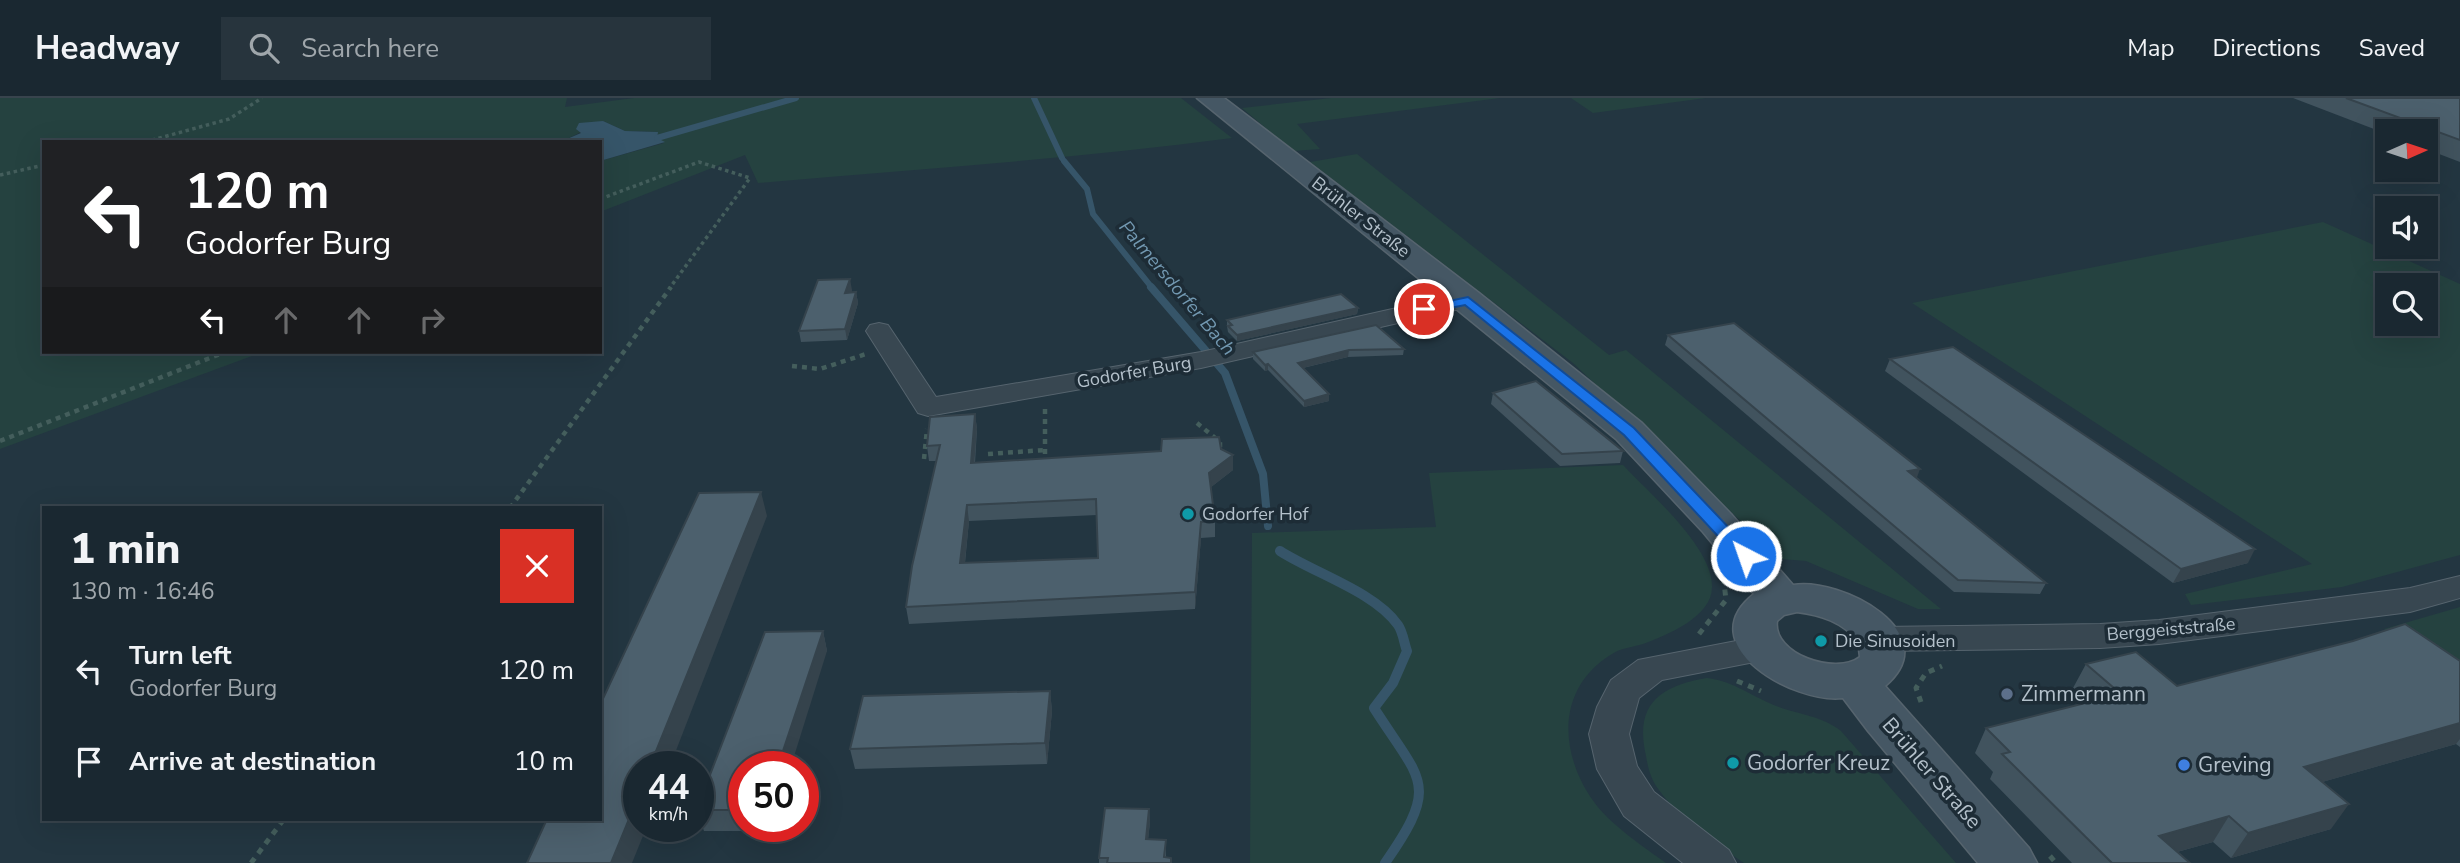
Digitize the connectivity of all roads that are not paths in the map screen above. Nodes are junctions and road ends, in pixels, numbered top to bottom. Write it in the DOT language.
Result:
graph roads {
  1 [pos="1209,98"];
  2 [pos="1468,300"];
  3 [pos="884,338"];
  4 [pos="2460,587"];
  5 [pos="1782,600"];
  6 [pos="1880,639"];
  7 [pos="1762,649"];
  8 [pos="1857,682"];
  9 [pos="1714,863"];
  10 [pos="2010,863"];
  1 -- 2 [label="main road, Brühler Straße"];
  2 -- 3 [label="street, Godorfer Burg"];
  2 -- 5 [label="main road, Brühler Straße"];
  4 -- 6 [label="street, Berggeiststraße"];
  5 -- 6 [label="main road"];
  5 -- 7 [label="main road"];
  6 -- 8 [label="main road"];
  7 -- 8 [label="main road"];
  7 -- 9 [label="street"];
  8 -- 10 [label="main road, Brühler Straße"];
}
